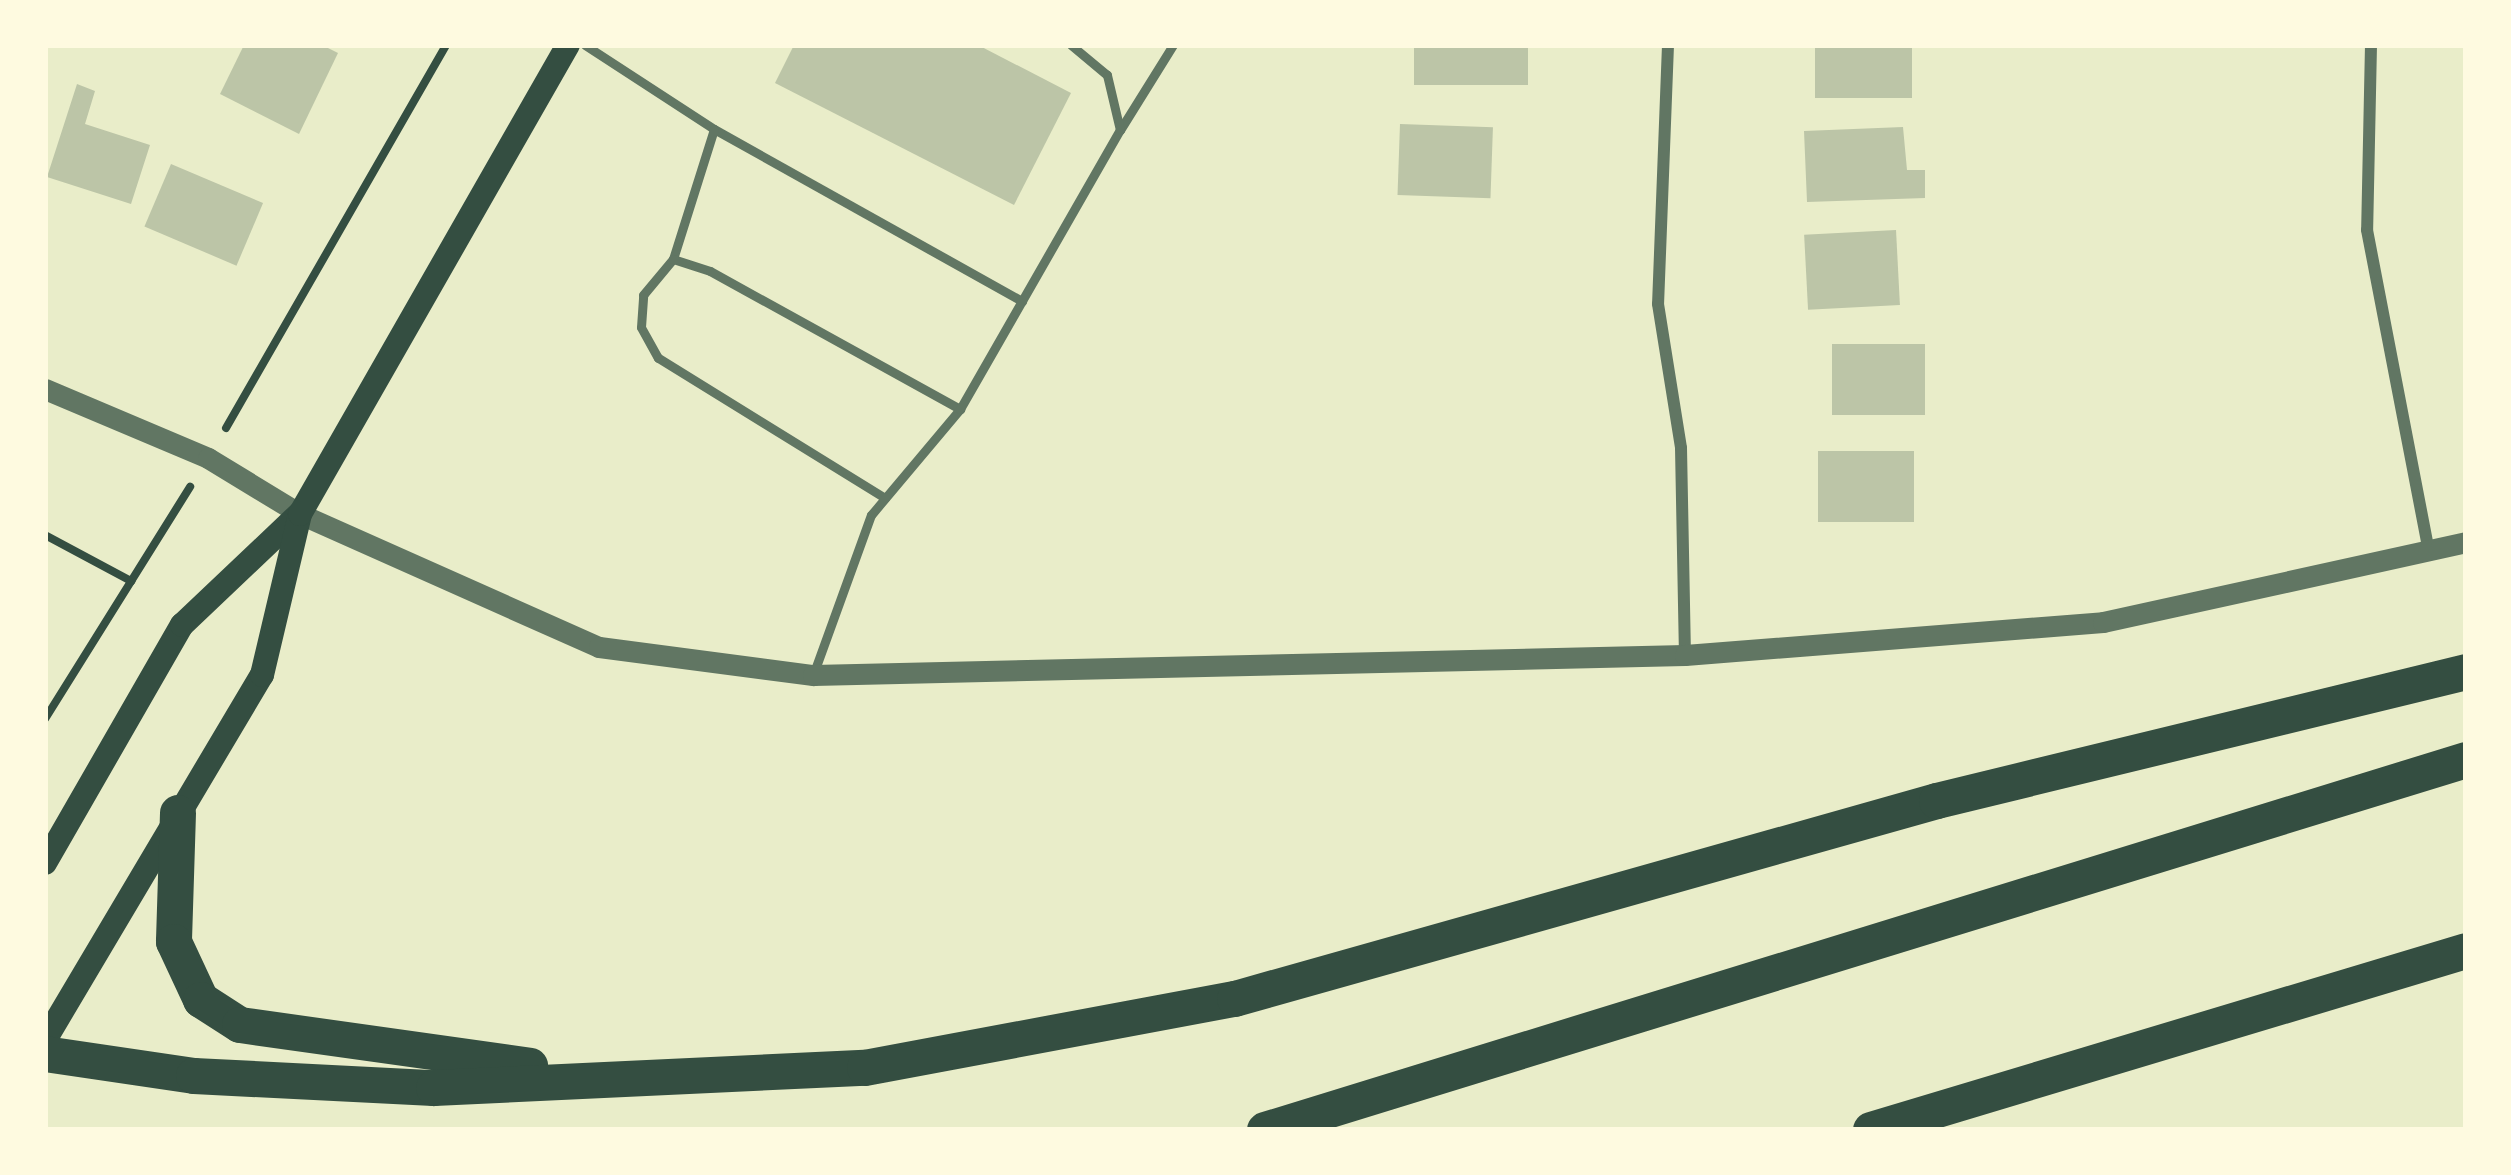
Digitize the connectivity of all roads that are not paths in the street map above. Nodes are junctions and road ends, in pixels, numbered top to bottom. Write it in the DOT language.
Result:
graph roads {
  1 [pos="568,45"];
  2 [pos="585,45"];
  3 [pos="1071,45"];
  4 [pos="1173,45"];
  5 [pos="1668,45"];
  6 [pos="2371,45"];
  7 [pos="713,129"];
  8 [pos="1120,130"];
  9 [pos="673,259"];
  10 [pos="1022,301"];
  11 [pos="45,389"];
  12 [pos="960,409"];
  13 [pos="885,498"];
  14 [pos="300,514"];
  15 [pos="2466,542"];
  16 [pos="2429,553"];
  17 [pos="1685,655"];
  18 [pos="2466,672"];
  19 [pos="813,675"];
  20 [pos="2466,760"];
  21 [pos="178,813"];
  22 [pos="45,863"];
  23 [pos="2466,951"];
  24 [pos="45,1040"];
  25 [pos="45,1054"];
  26 [pos="647,1078"];
  27 [pos="1952,1108"];
  28 [pos="1265,1130"];
  29 [pos="1870,1130"];
  30 [pos="1905,1130"];
  1 -- 14 [label="main road"];
  2 -- 7 [label="lane"];
  3 -- 8 [label="lane"];
  4 -- 8 [label="lane"];
  5 -- 17 [label="street"];
  6 -- 16 [label="street"];
  7 -- 9 [label="lane"];
  7 -- 10 [label="lane"];
  8 -- 10 [label="lane"];
  9 -- 12 [label="lane"];
  9 -- 13 [label="lane"];
  10 -- 12 [label="lane"];
  11 -- 14 [label="street"];
  12 -- 13 [label="lane"];
  13 -- 19 [label="lane"];
  14 -- 19 [label="street"];
  14 -- 21 [label="main road"];
  14 -- 22 [label="main road"];
  15 -- 16 [label="street"];
  16 -- 17 [label="street"];
  17 -- 19 [label="street"];
  18 -- 26 [label="highway"];
  20 -- 28 [label="highway"];
  21 -- 24 [label="main road"];
  21 -- 26 [label="highway"];
  23 -- 27 [label="highway"];
  25 -- 26 [label="highway"];
  27 -- 29 [label="highway"];
  27 -- 30 [label="highway"];
}
